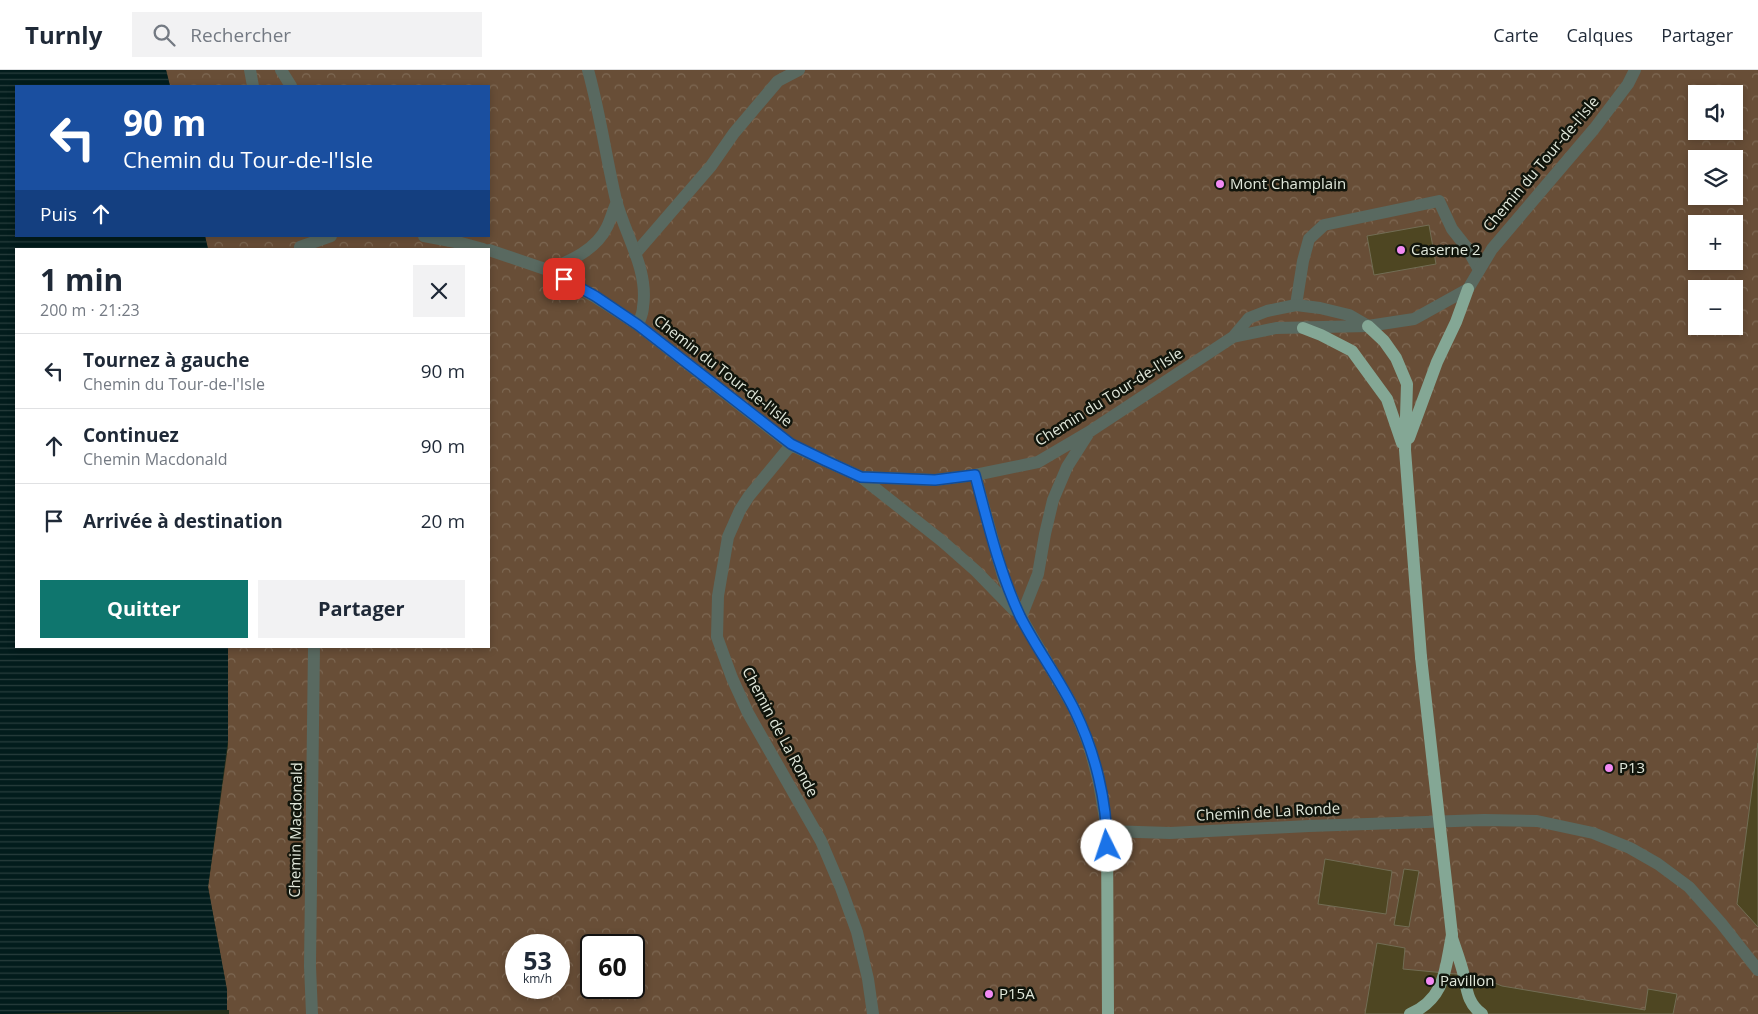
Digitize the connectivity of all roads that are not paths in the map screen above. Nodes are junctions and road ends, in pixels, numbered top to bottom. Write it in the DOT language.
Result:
graph roads {
  1 [pos="250,70"];
  2 [pos="281,70"];
  3 [pos="588,70"];
  4 [pos="799,70"];
  5 [pos="1635,70"];
  6 [pos="253,85"];
  7 [pos="290,85"];
  8 [pos="617,202"];
  9 [pos="327,237"];
  10 [pos="429,237"];
  11 [pos="299,244"];
  12 [pos="479,248"];
  13 [pos="490,250"];
  14 [pos="635,254"];
  15 [pos="548,270"];
  16 [pos="1480,270"];
  17 [pos="1468,289"];
  18 [pos="1296,306"];
  19 [pos="638,325"];
  20 [pos="1368,326"];
  21 [pos="1303,328"];
  22 [pos="1233,337"];
  23 [pos="1090,432"];
  24 [pos="791,444"];
  25 [pos="1405,450"];
  26 [pos="975,475"];
  27 [pos="861,477"];
  28 [pos="1021,617"];
  29 [pos="314,648"];
  30 [pos="1107,831"];
  31 [pos="1452,936"];
  32 [pos="1758,970"];
  33 [pos="312,1014"];
  34 [pos="873,1014"];
  35 [pos="1108,1014"];
  36 [pos="1410,1014"];
  37 [pos="1482,1014"];
  1 -- 6 [label="street"];
  2 -- 7 [label="street"];
  3 -- 8 [label="street, Chemin du Tour-de-l'Isle"];
  4 -- 14 [label="street"];
  5 -- 16 [label="street, Chemin du Tour-de-l'Isle"];
  8 -- 14 [label="street, Chemin du Tour-de-l'Isle"];
  8 -- 15 [label="street"];
  9 -- 11 [label="street"];
  10 -- 12 [label="street"];
  13 -- 15 [label="street"];
  14 -- 19 [label="street, Chemin du Tour-de-l'Isle"];
  15 -- 19 [label="street"];
  16 -- 17 [label="street, Chemin du Tour-de-l'Isle"];
  16 -- 18 [label="street"];
  17 -- 20 [label="street, Chemin du Tour-de-l'Isle"];
  17 -- 25 [label="main road"];
  18 -- 20 [label="street"];
  18 -- 22 [label="street"];
  19 -- 24 [label="street, Chemin du Tour-de-l'Isle"];
  20 -- 21 [label="street, Chemin du Tour-de-l'Isle"];
  20 -- 25 [label="main road"];
  21 -- 22 [label="street, Chemin du Tour-de-l'Isle"];
  21 -- 25 [label="main road"];
  22 -- 23 [label="street, Chemin du Tour-de-l'Isle"];
  23 -- 26 [label="street, Chemin du Tour-de-l'Isle"];
  23 -- 28 [label="street"];
  24 -- 27 [label="street, Chemin du Tour-de-l'Isle"];
  24 -- 34 [label="street, Chemin de La Ronde"];
  25 -- 31 [label="main road, bridge"];
  26 -- 27 [label="street, Chemin du Tour-de-l'Isle"];
  26 -- 28 [label="street"];
  27 -- 28 [label="street"];
  28 -- 30 [label="street"];
  29 -- 33 [label="street, Chemin Macdonald"];
  30 -- 32 [label="street, Chemin de La Ronde"];
  30 -- 35 [label="main road"];
  31 -- 36 [label="main road"];
  31 -- 37 [label="main road"];
}
